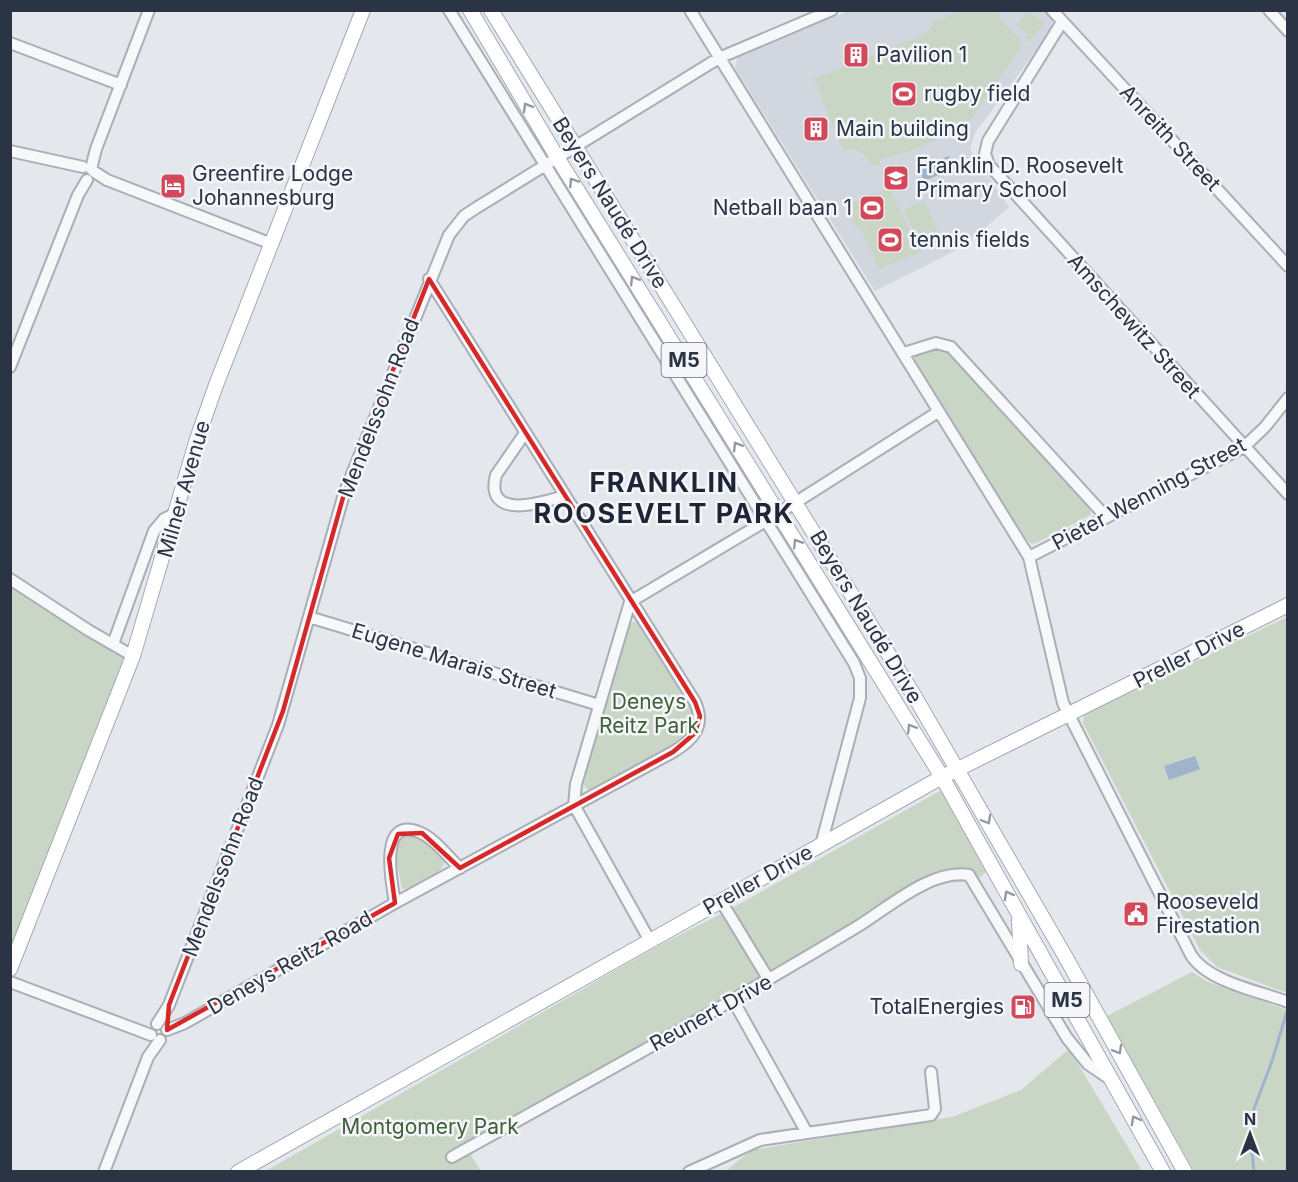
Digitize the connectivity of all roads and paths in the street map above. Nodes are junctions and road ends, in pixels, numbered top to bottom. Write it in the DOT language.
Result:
graph roads {
  1 [pos="149,10"];
  2 [pos="363,10"];
  3 [pos="449,10"];
  4 [pos="470,10"];
  5 [pos="491,10"];
  6 [pos="690,10"];
  7 [pos="832,10"];
  8 [pos="1052,10"];
  9 [pos="1276,13"];
  10 [pos="1062,22"];
  11 [pos="1287,31"];
  12 [pos="10,43"];
  13 [pos="719,58"];
  14 [pos="121,85"];
  15 [pos="574,147"];
  16 [pos="10,151"];
  17 [pos="557,157"];
  18 [pos="545,166"];
  19 [pos="86,173"];
  20 [pos="272,244"];
  21 [pos="1287,266"];
  22 [pos="429,279"];
  23 [pos="904,353"];
  24 [pos="10,367"];
  25 [pos="1287,398"];
  26 [pos="938,412"];
  27 [pos="525,433"];
  28 [pos="1244,447"];
  29 [pos="1287,494"];
  30 [pos="564,496"];
  31 [pos="796,502"];
  32 [pos="176,513"];
  33 [pos="779,513"];
  34 [pos="1106,517"];
  35 [pos="765,521"];
  36 [pos="1029,557"];
  37 [pos="10,579"];
  38 [pos="630,602"];
  39 [pos="1287,605"];
  40 [pos="309,617"];
  41 [pos="113,644"];
  42 [pos="133,656"];
  43 [pos="598,705"];
  44 [pos="1068,715"];
  45 [pos="958,769"];
  46 [pos="942,777"];
  47 [pos="574,805"];
  48 [pos="821,845"];
  49 [pos="460,868"];
  50 [pos="969,875"];
  51 [pos="722,901"];
  52 [pos="395,903"];
  53 [pos="1019,915"];
  54 [pos="650,941"];
  55 [pos="1065,956"];
  56 [pos="1021,964"];
  57 [pos="1047,965"];
  58 [pos="10,969"];
  59 [pos="769,980"];
  60 [pos="10,982"];
  61 [pos="733,1000"];
  62 [pos="1287,1002"];
  63 [pos="1099,1017"];
  64 [pos="1082,1027"];
  65 [pos="159,1032"];
  66 [pos="931,1072"];
  67 [pos="1112,1081"];
  68 [pos="807,1133"];
  69 [pos="452,1157"];
  70 [pos="104,1172"];
  71 [pos="238,1172"];
  72 [pos="689,1172"];
  73 [pos="1162,1172"];
  74 [pos="1185,1172"];
  1 -- 14 [label="street"];
  2 -- 20 [label="main road, Milner Avenue"];
  3 -- 18 [label="street, Beyers Naudé Drive"];
  17 -- 4 [label="main road, Beyers Naudé Drive / M5, one-way"];
  5 -- 15 [label="main road, Beyers Naudé Drive / M5"];
  6 -- 13 [label="street"];
  7 -- 13 [label="street, Mendelssohn Road"];
  8 -- 10 [label="street, Anreith Street"];
  9 -- 11 [label="street"];
  10 -- 21 [label="street, Anreith Street"];
  10 -- 28 [label="street, Amschewitz Street"];
  12 -- 14 [label="street"];
  13 -- 15 [label="street, Mendelssohn Road"];
  13 -- 23 [label="street"];
  14 -- 19 [label="street"];
  15 -- 17 [label="street, Mendelssohn Road"];
  15 -- 31 [label="main road, Beyers Naudé Drive / M5"];
  16 -- 19 [label="street"];
  17 -- 18 [label="street, Mendelssohn Road"];
  33 -- 17 [label="main road, Beyers Naudé Drive / M5, one-way"];
  18 -- 22 [label="street, Mendelssohn Road"];
  18 -- 35 [label="street, Beyers Naudé Drive"];
  19 -- 20 [label="street"];
  19 -- 24 [label="street"];
  20 -- 32 [label="main road, Milner Avenue"];
  22 -- 27 [label="street, Deneys Reitz Road"];
  22 -- 40 [label="street, Mendelssohn Road"];
  23 -- 26 [label="street"];
  23 -- 34 [label="street"];
  25 -- 28 [label="street, Pieter Wenning Street"];
  26 -- 31 [label="street"];
  26 -- 36 [label="street"];
  27 -- 30 [label="street, Deneys Reitz Road"];
  27 -- 30 [label="street"];
  28 -- 29 [label="street, Amschewitz Street"];
  28 -- 34 [label="street, Pieter Wenning Street"];
  30 -- 38 [label="street, Deneys Reitz Road"];
  31 -- 33 [label="street"];
  31 -- 45 [label="main road, Beyers Naudé Drive / M5"];
  32 -- 41 [label="street"];
  32 -- 42 [label="main road, Milner Avenue"];
  33 -- 35 [label="street"];
  46 -- 33 [label="main road, Beyers Naudé Drive / M5, one-way"];
  34 -- 36 [label="street, Pieter Wenning Street"];
  35 -- 38 [label="street"];
  35 -- 48 [label="street, Beyers Naudé Drive"];
  36 -- 44 [label="street"];
  37 -- 41 [label="street"];
  38 -- 43 [label="street"];
  38 -- 47 [label="street, Deneys Reitz Road"];
  39 -- 44 [label="main road, Preller Drive"];
  40 -- 43 [label="street, Eugene Marais Street"];
  40 -- 65 [label="street, Mendelssohn Road"];
  41 -- 42 [label="street"];
  42 -- 58 [label="main road, Milner Avenue"];
  43 -- 47 [label="street"];
  44 -- 45 [label="main road, Preller Drive"];
  44 -- 62 [label="street"];
  45 -- 46 [label="main road, Preller Drive"];
  45 -- 55 [label="main road, Beyers Naudé Drive / M5, one-way"];
  46 -- 48 [label="main road, Preller Drive"];
  53 -- 46 [label="main road, Beyers Naudé Drive / M5, one-way"];
  47 -- 49 [label="street, Deneys Reitz Road"];
  47 -- 54 [label="street"];
  48 -- 51 [label="main road, Preller Drive"];
  49 -- 52 [label="street, Deneys Reitz Road"];
  49 -- 52 [label="street, Deneys Reitz Road"];
  50 -- 56 [label="street, Beyers Naudé Drive"];
  50 -- 59 [label="street, Reunert Drive"];
  51 -- 54 [label="main road, Preller Drive"];
  51 -- 59 [label="street"];
  52 -- 65 [label="street, Deneys Reitz Road"];
  53 -- 56 [label="main road"];
  53 -- 57 [label="main road, Beyers Naudé Drive / M5"];
  54 -- 71 [label="main road, Preller Drive"];
  55 -- 57 [label="main road"];
  55 -- 63 [label="main road, Beyers Naudé Drive / M5"];
  56 -- 67 [label="street, Beyers Naudé Drive"];
  57 -- 64 [label="main road, Beyers Naudé Drive / M5"];
  59 -- 61 [label="street, Reunert Drive"];
  60 -- 65 [label="street"];
  61 -- 68 [label="street"];
  61 -- 69 [label="street, Reunert Drive"];
  63 -- 64 [label="main road"];
  63 -- 74 [label="main road, Beyers Naudé Drive / M5, one-way"];
  64 -- 67 [label="main road, Beyers Naudé Drive / M5"];
  65 -- 70 [label="street, Mendelssohn Road"];
  66 -- 68 [label="street"];
  73 -- 67 [label="main road, Beyers Naudé Drive / M5, one-way"];
  68 -- 72 [label="street"];
}
